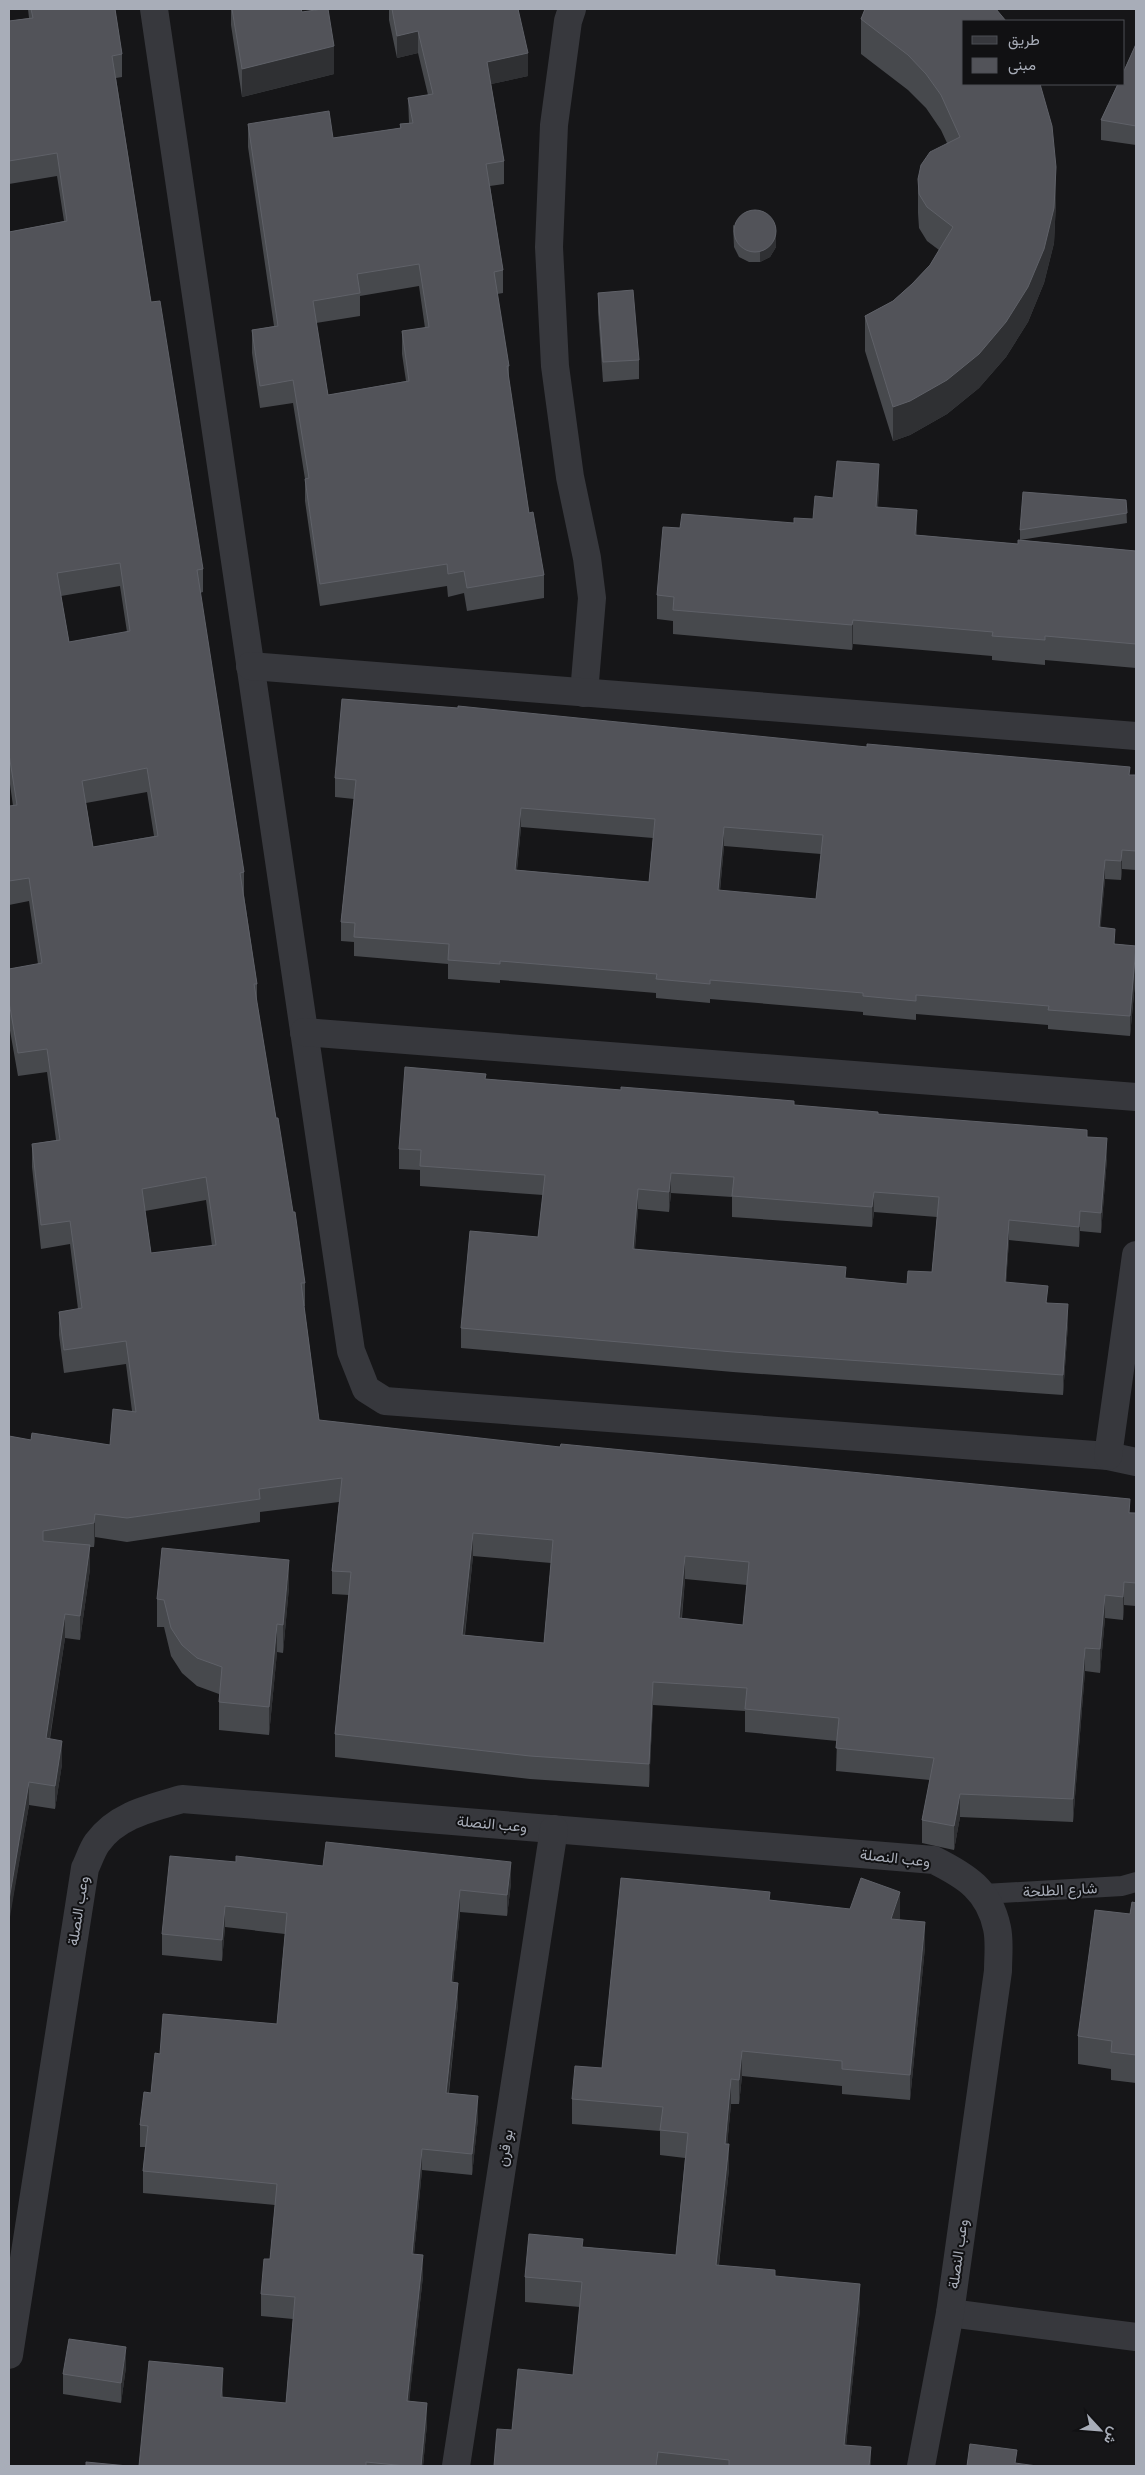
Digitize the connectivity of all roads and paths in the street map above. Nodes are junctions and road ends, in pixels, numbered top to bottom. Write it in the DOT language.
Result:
graph roads {
  1 [pos="154,9"];
  2 [pos="572,9"];
  3 [pos="250,666"];
  4 [pos="584,692"];
  5 [pos="1136,736"];
  6 [pos="304,1032"];
  7 [pos="1136,1098"];
  8 [pos="1136,1255"];
  9 [pos="1108,1456"];
  10 [pos="1136,1462"];
  11 [pos="554,1829"];
  12 [pos="1136,1882"];
  13 [pos="984,1894"];
  14 [pos="950,2312"];
  15 [pos="1136,2337"];
  16 [pos="9,2355"];
  17 [pos="456,2466"];
  18 [pos="921,2466"];
  1 -- 3 [label="street"];
  2 -- 4 [label="street"];
  3 -- 4 [label="street"];
  3 -- 6 [label="street"];
  4 -- 5 [label="street"];
  6 -- 7 [label="street"];
  6 -- 9 [label="street"];
  8 -- 9 [label="street"];
  9 -- 10 [label="street"];
  11 -- 13 [label="street, وعب النصلة"];
  11 -- 16 [label="street, وعب النصلة"];
  11 -- 17 [label="street, بو قرن"];
  12 -- 13 [label="lane, شارع الطلحة"];
  13 -- 14 [label="street, وعب النصلة"];
  14 -- 15 [label="street"];
  14 -- 18 [label="street, وعب النصلة"];
}
